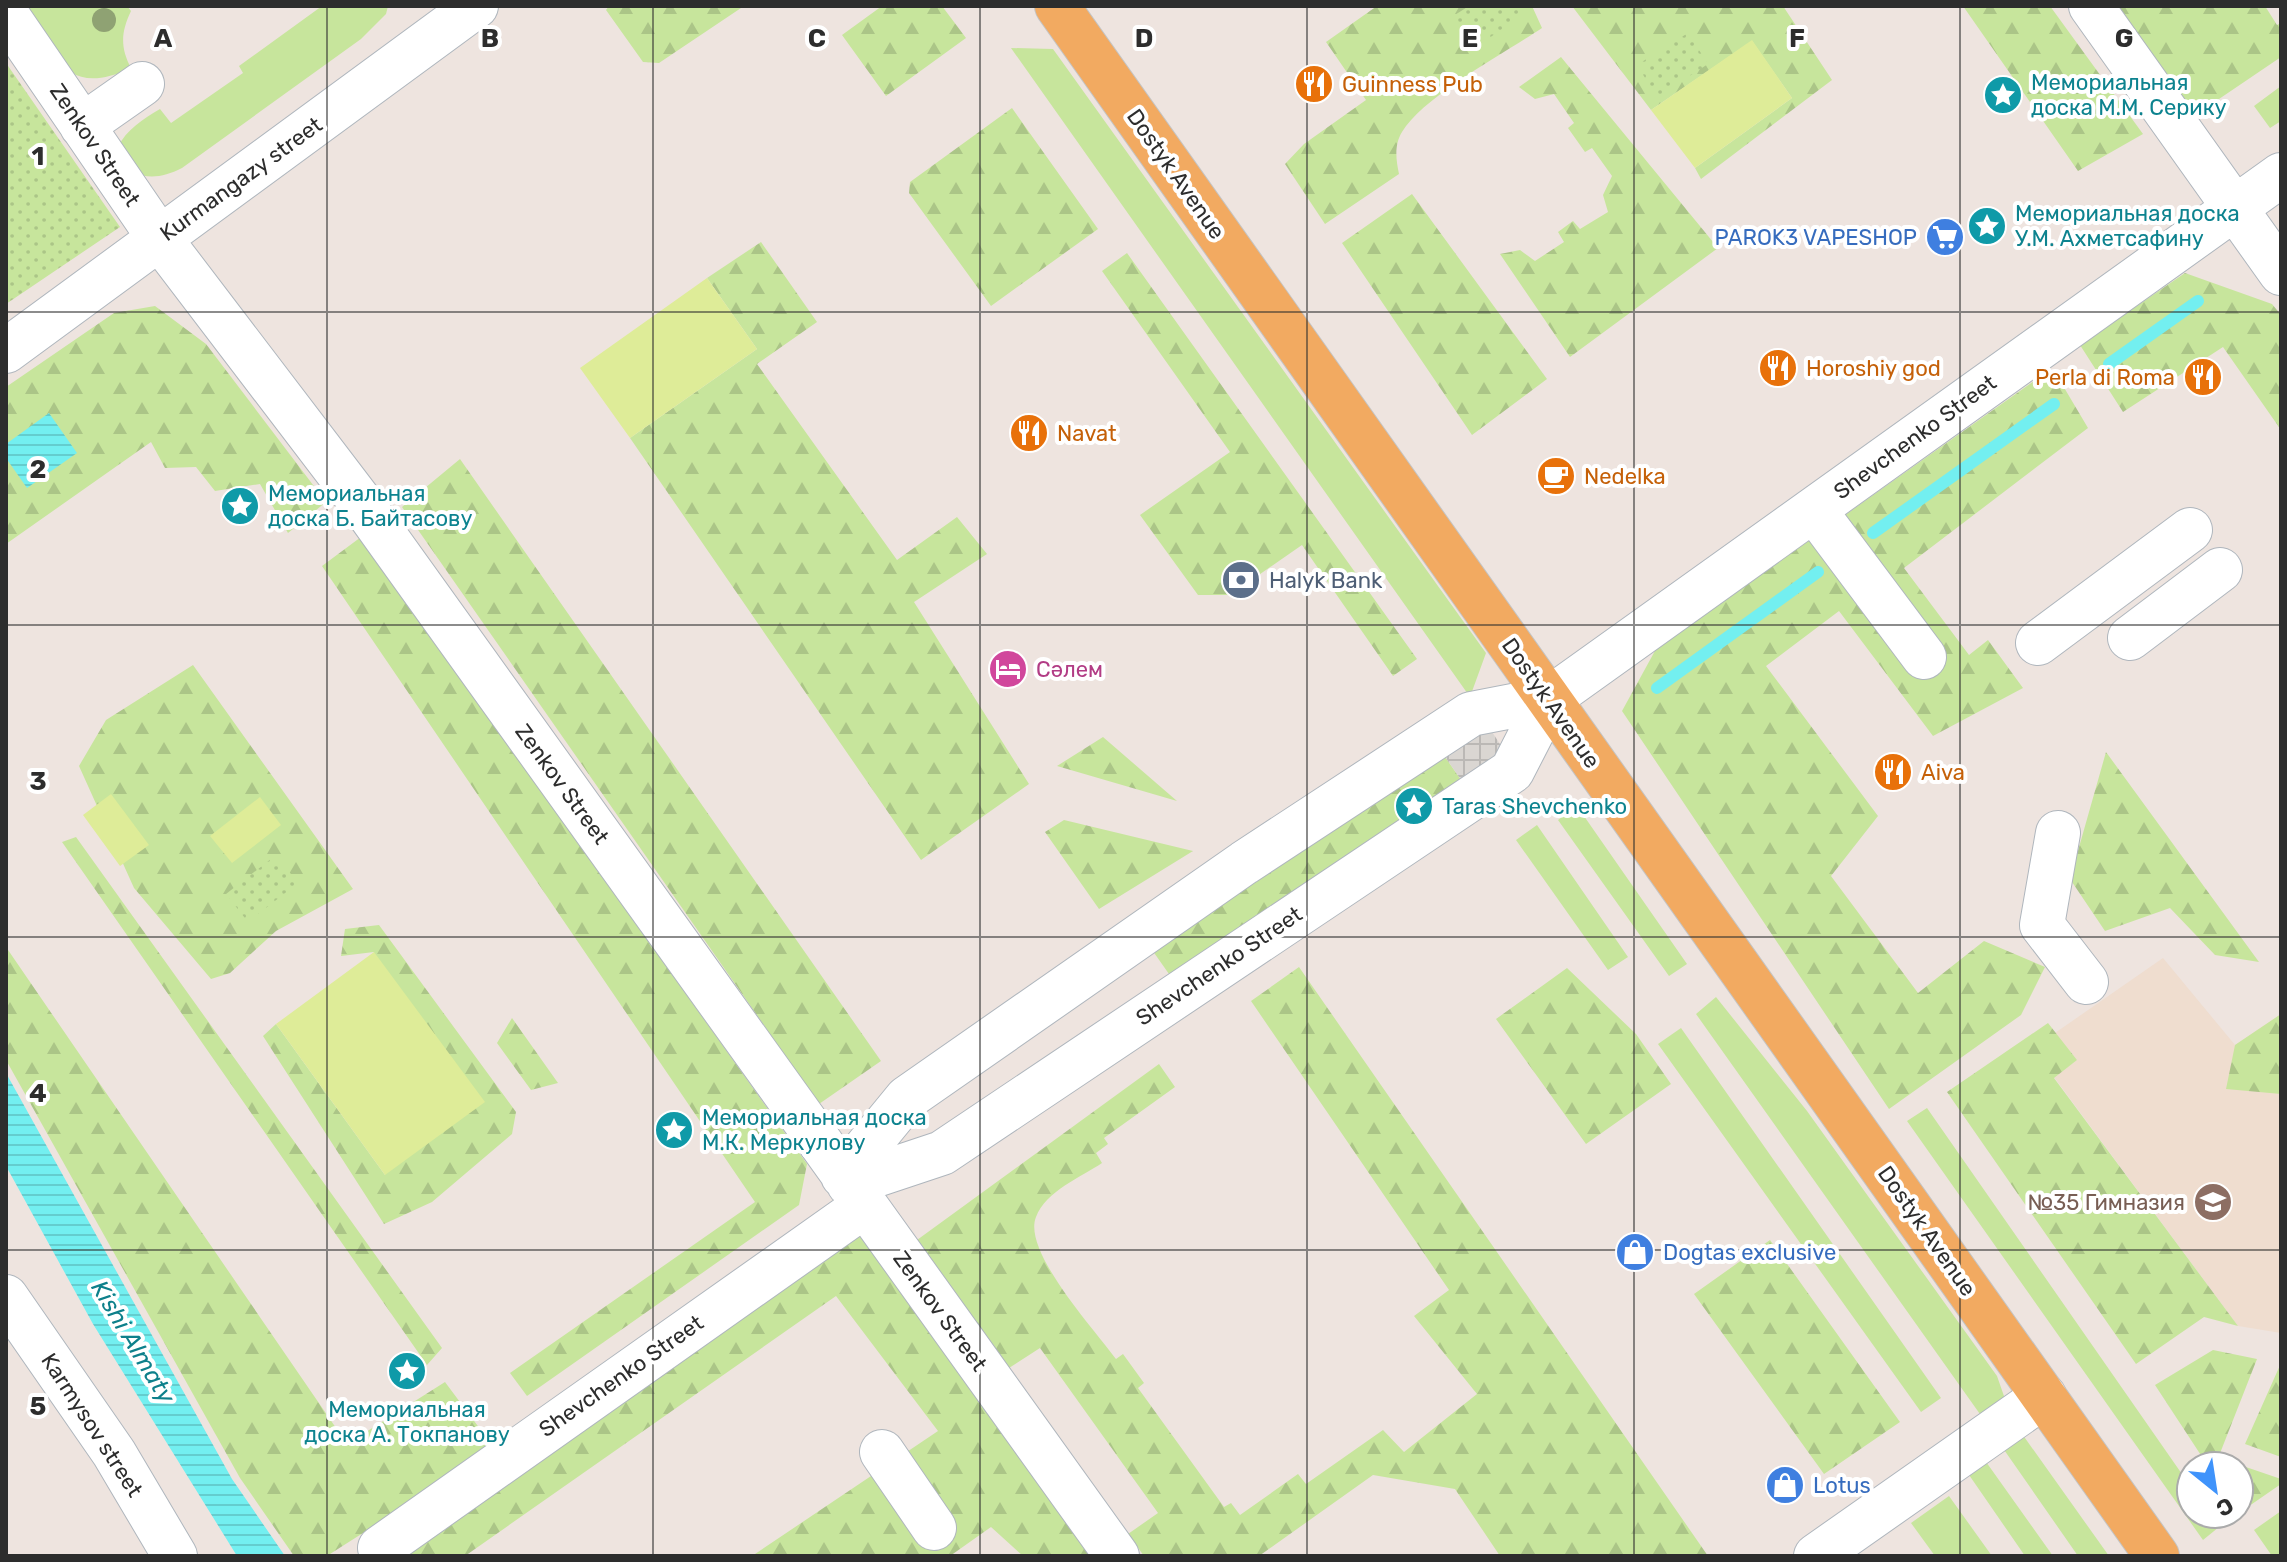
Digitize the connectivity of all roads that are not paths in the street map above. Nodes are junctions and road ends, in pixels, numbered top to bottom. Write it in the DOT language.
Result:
graph roads {
  1 [pos="476,6"];
  2 [pos="1057,6"];
  3 [pos="2091,6"];
  4 [pos="6,14"];
  5 [pos="431,19"];
  6 [pos="142,84"];
  7 [pos="82,126"];
  8 [pos="2281,175"];
  9 [pos="2235,209"];
  10 [pos="160,239"];
  11 [pos="2281,273"];
  12 [pos="6,351"];
  13 [pos="1814,510"];
  14 [pos="2190,530"];
  15 [pos="2220,570"];
  16 [pos="2130,638"];
  17 [pos="2038,643"];
  18 [pos="1924,657"];
  19 [pos="1549,699"];
  20 [pos="2058,833"];
  21 [pos="2086,982"];
  22 [pos="852,1188"];
  23 [pos="6,1297"];
  24 [pos="2044,1396"];
  25 [pos="882,1452"];
  26 [pos="934,1528"];
  27 [pos="380,1548"];
  28 [pos="175,1556"];
  29 [pos="1117,1556"];
  30 [pos="1816,1556"];
  31 [pos="2157,1556"];
  1 -- 5 [label="street, Kurmangazy street"];
  2 -- 19 [label="main road, Dostyk Avenue"];
  3 -- 9 [label="street"];
  4 -- 7 [label="street, Zenkov Street"];
  5 -- 10 [label="street, Kurmangazy street"];
  6 -- 7 [label="street"];
  7 -- 10 [label="street, Zenkov Street"];
  8 -- 9 [label="street, Shevchenko Street"];
  9 -- 11 [label="street"];
  9 -- 13 [label="street, Shevchenko Street"];
  10 -- 12 [label="street, Kurmangazy street"];
  10 -- 22 [label="street, Zenkov Street"];
  13 -- 18 [label="street"];
  13 -- 19 [label="street, Shevchenko Street"];
  14 -- 17 [label="street"];
  15 -- 16 [label="street"];
  19 -- 22 [label="street, Shevchenko Street"];
  19 -- 22 [label="street, Shevchenko Street"];
  19 -- 24 [label="main road, Dostyk Avenue"];
  20 -- 21 [label="street"];
  22 -- 27 [label="street, Shevchenko Street"];
  22 -- 29 [label="street, Zenkov Street"];
  23 -- 28 [label="street, Karmysov street"];
  24 -- 30 [label="street"];
  24 -- 31 [label="main road, Dostyk Avenue"];
  25 -- 26 [label="street"];
}
